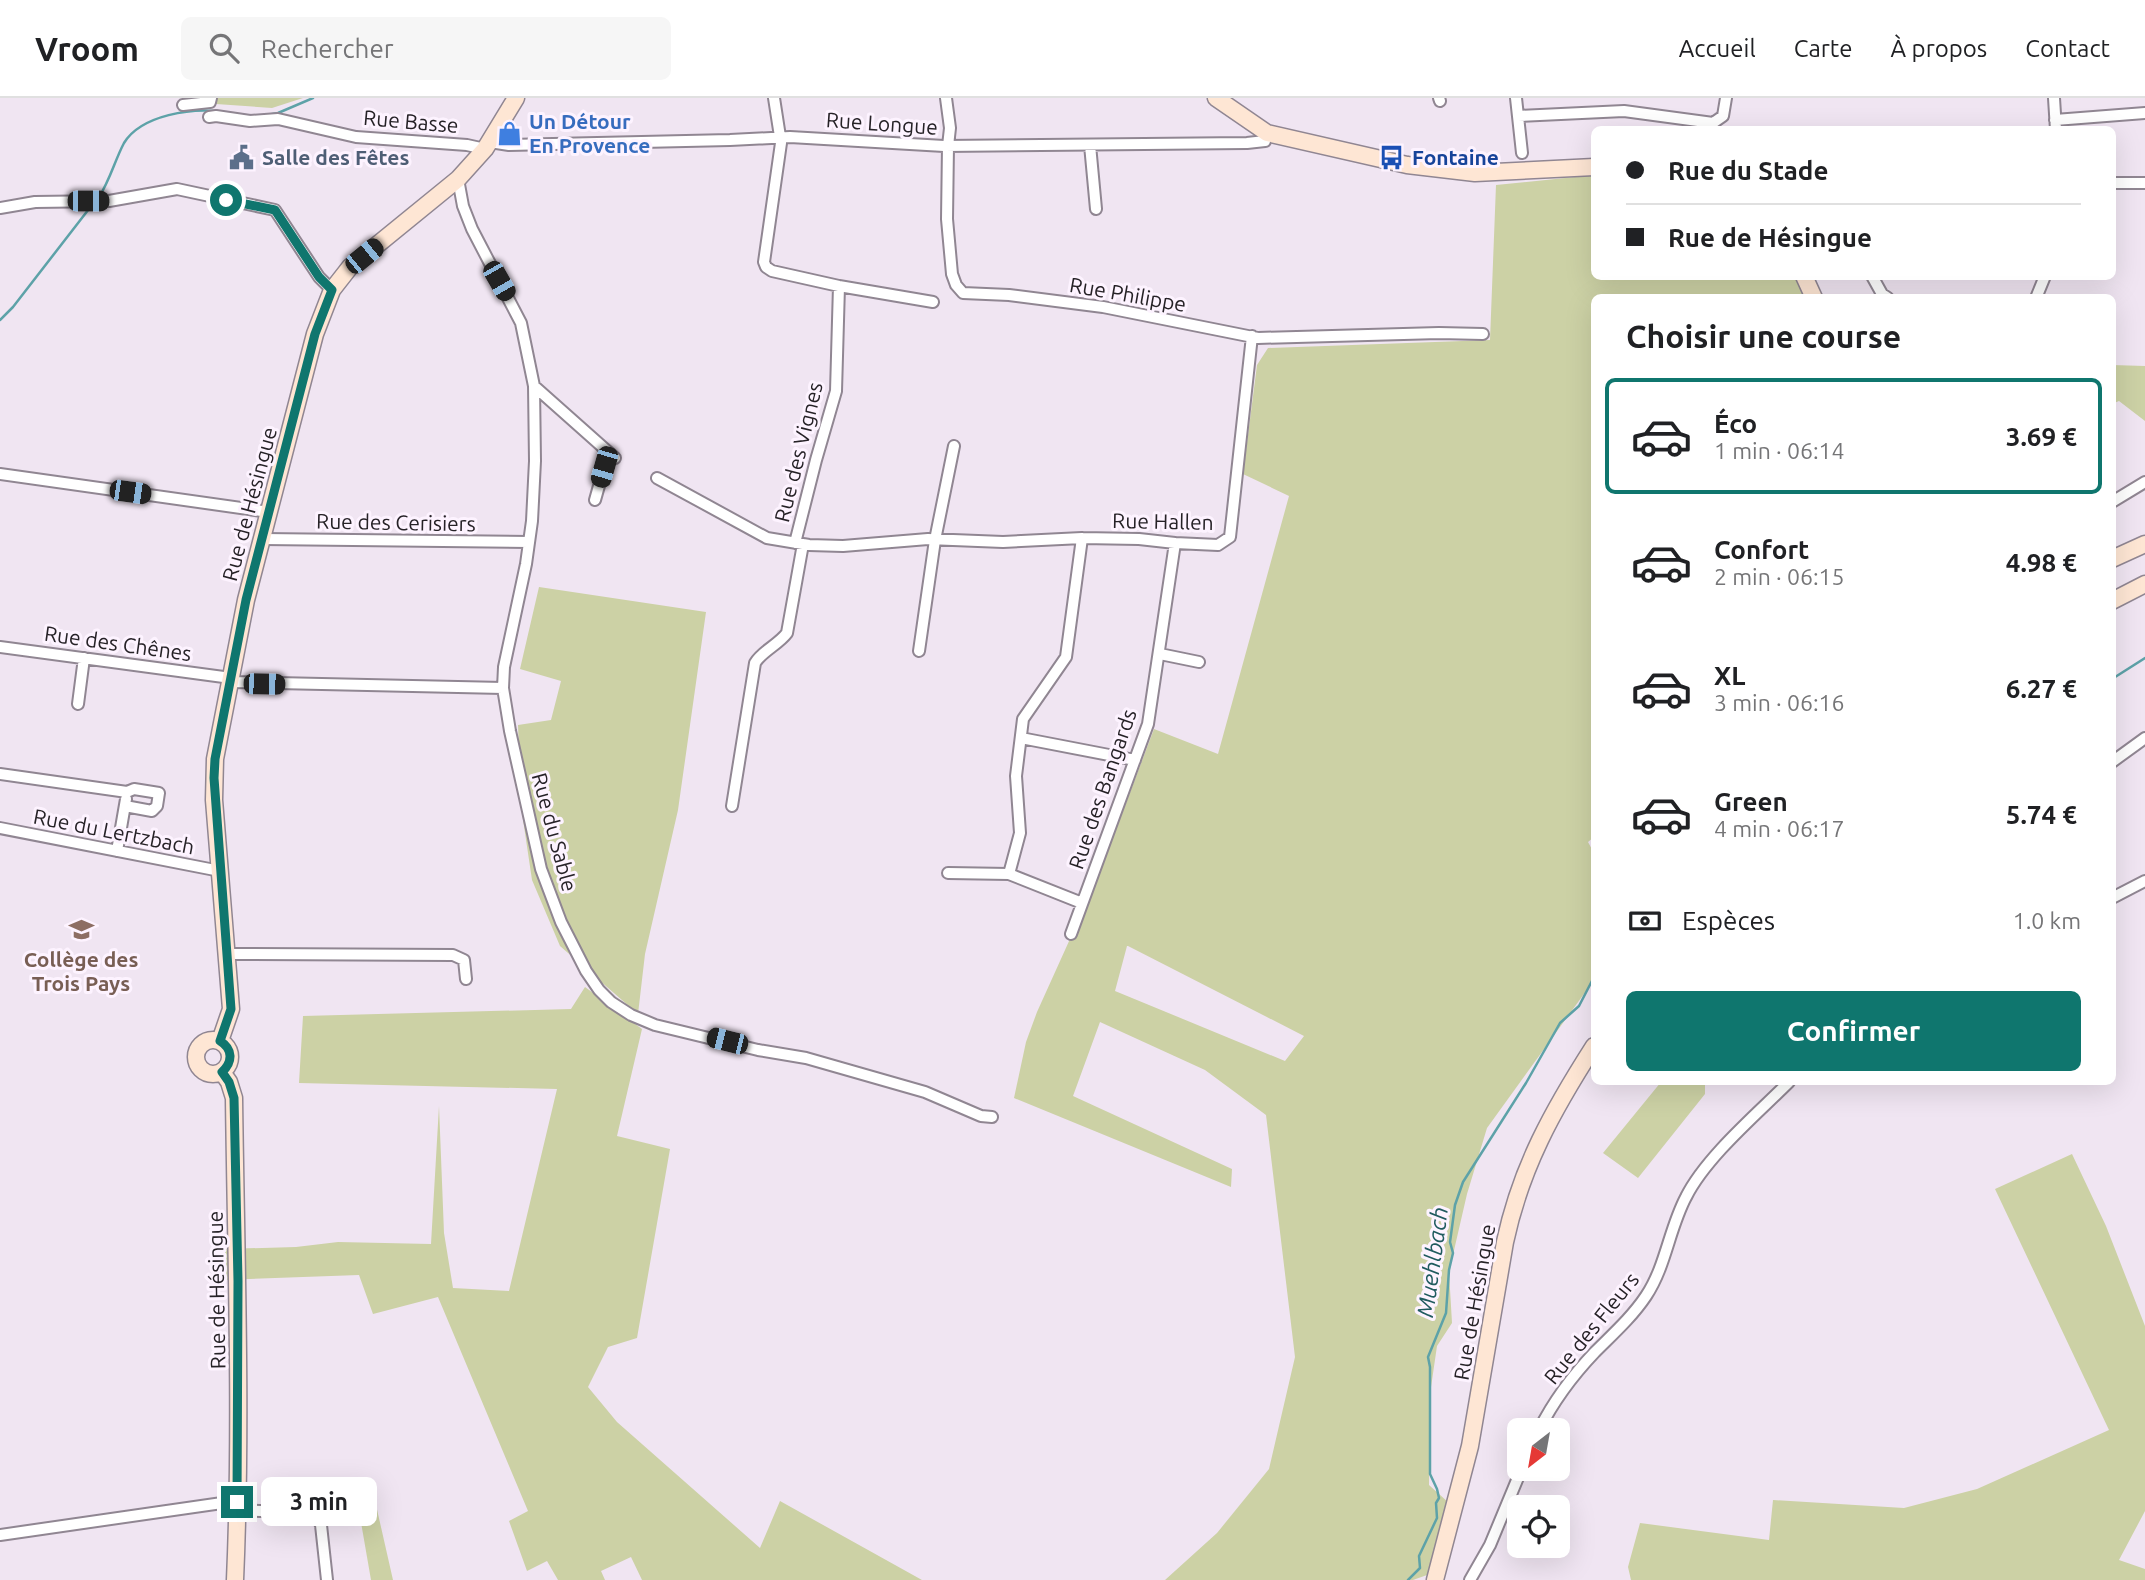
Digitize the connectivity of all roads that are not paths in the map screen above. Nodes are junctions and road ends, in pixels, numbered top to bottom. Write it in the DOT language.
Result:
graph roads {
  1 [pos="211,98"];
  2 [pos="516,98"];
  3 [pos="774,98"];
  4 [pos="946,98"];
  5 [pos="1216,98"];
  6 [pos="1516,98"];
  7 [pos="1726,98"];
  8 [pos="2054,98"];
  9 [pos="183,105"];
  10 [pos="2145,113"];
  11 [pos="209,117"];
  12 [pos="1518,117"];
  13 [pos="2056,125"];
  14 [pos="1267,133"];
  15 [pos="781,137"];
  16 [pos="487,145"];
  17 [pos="1090,145"];
  18 [pos="948,146"];
  19 [pos="1591,167"];
  20 [pos="1524,170"];
  21 [pos="458,179"];
  22 [pos="2116,183"];
  23 [pos="2145,183"];
  24 [pos="0,208"];
  25 [pos="1096,209"];
  26 [pos="839,286"];
  27 [pos="332,290"];
  28 [pos="933,302"];
  29 [pos="1483,334"];
  30 [pos="1252,337"];
  31 [pos="534,386"];
  32 [pos="954,446"];
  33 [pos="0,474"];
  34 [pos="657,478"];
  35 [pos="2145,482"];
  36 [pos="595,500"];
  37 [pos="2116,500"];
  38 [pos="269,512"];
  39 [pos="1082,538"];
  40 [pos="263,539"];
  41 [pos="935,540"];
  42 [pos="529,542"];
  43 [pos="799,543"];
  44 [pos="1175,543"];
  45 [pos="2145,544"];
  46 [pos="2116,557"];
  47 [pos="2145,584"];
  48 [pos="2116,599"];
  49 [pos="0,647"];
  50 [pos="919,651"];
  51 [pos="1160,653"];
  52 [pos="84,658"];
  53 [pos="1199,662"];
  54 [pos="230,680"];
  55 [pos="503,688"];
  56 [pos="78,704"];
  57 [pos="1021,738"];
  58 [pos="2145,738"];
  59 [pos="2116,759"];
  60 [pos="1135,761"];
  61 [pos="0,774"];
  62 [pos="127,792"];
  63 [pos="125,806"];
  64 [pos="732,806"];
  65 [pos="0,828"];
  66 [pos="117,851"];
  67 [pos="220,871"];
  68 [pos="948,873"];
  69 [pos="1009,874"];
  70 [pos="2145,881"];
  71 [pos="2116,896"];
  72 [pos="1082,903"];
  73 [pos="1070,934"];
  74 [pos="228,954"];
  75 [pos="466,979"];
  76 [pos="220,1041"];
  77 [pos="1591,1051"];
  78 [pos="222,1072"];
  79 [pos="1786,1085"];
  80 [pos="992,1117"];
  81 [pos="1547,1418"];
  82 [pos="1517,1481"];
  83 [pos="316,1491"];
  84 [pos="237,1506"];
  85 [pos="340,1510"];
  86 [pos="319,1515"];
  87 [pos="0,1535"];
  88 [pos="235,1580"];
  89 [pos="327,1580"];
  90 [pos="1435,1580"];
  91 [pos="1470,1580"];
  1 -- 9 [label="street"];
  2 -- 16 [label="main road, Rue de Hésingue"];
  3 -- 15 [label="street"];
  4 -- 18 [label="street, Rue Philippe"];
  5 -- 14 [label="main road"];
  6 -- 12 [label="street"];
  7 -- 12 [label="street"];
  8 -- 13 [label="street"];
  10 -- 13 [label="street"];
  11 -- 16 [label="street, Rue Basse"];
  12 -- 20 [label="street"];
  14 -- 17 [label="street, Rue Longue"];
  14 -- 20 [label="main road"];
  15 -- 16 [label="street, Rue Longue"];
  15 -- 18 [label="street, Rue Longue"];
  15 -- 26 [label="street"];
  16 -- 21 [label="main road, Rue de Hésingue"];
  17 -- 18 [label="street, Rue Longue"];
  17 -- 25 [label="street"];
  18 -- 30 [label="street, Rue Philippe"];
  19 -- 20 [label="main road"];
  21 -- 27 [label="main road, Rue de Hésingue"];
  21 -- 31 [label="street, Rue du Sable"];
  22 -- 23 [label="street"];
  24 -- 27 [label="street"];
  26 -- 28 [label="street"];
  26 -- 43 [label="street, Rue des Vignes"];
  27 -- 38 [label="main road, Rue de Hésingue"];
  29 -- 30 [label="street, Rue Philippe"];
  30 -- 44 [label="street, Rue Hallen"];
  31 -- 36 [label="street"];
  31 -- 42 [label="street, Rue du Sable"];
  32 -- 41 [label="street"];
  33 -- 38 [label="street"];
  34 -- 43 [label="street, Rue Hallen"];
  35 -- 37 [label="street"];
  38 -- 40 [label="main road, Rue de Hésingue"];
  39 -- 41 [label="street, Rue Hallen"];
  39 -- 44 [label="street, Rue Hallen"];
  39 -- 57 [label="street"];
  40 -- 42 [label="street, Rue des Cerisiers"];
  40 -- 54 [label="main road, Rue de Hésingue"];
  41 -- 43 [label="street, Rue Hallen"];
  41 -- 50 [label="street"];
  42 -- 55 [label="street, Rue du Sable"];
  43 -- 64 [label="street, Rue des Vignes"];
  44 -- 51 [label="street, Rue des Bangards"];
  45 -- 46 [label="main road"];
  47 -- 48 [label="main road"];
  49 -- 52 [label="street, Rue des Chênes"];
  51 -- 53 [label="street"];
  51 -- 60 [label="street, Rue des Bangards"];
  52 -- 54 [label="street, Rue des Chênes"];
  52 -- 56 [label="street"];
  54 -- 55 [label="street, Rue des Chênes"];
  54 -- 67 [label="main road, Rue de Hésingue"];
  55 -- 80 [label="street, Rue du Sable"];
  57 -- 60 [label="street"];
  57 -- 69 [label="street"];
  58 -- 59 [label="street"];
  60 -- 72 [label="street, Rue des Bangards"];
  61 -- 62 [label="street"];
  62 -- 63 [label="street"];
  62 -- 63 [label="street"];
  63 -- 66 [label="street"];
  65 -- 66 [label="street, Rue du Lertzbach"];
  66 -- 67 [label="street, Rue du Lertzbach"];
  67 -- 74 [label="main road, Rue de Hésingue"];
  68 -- 69 [label="street"];
  69 -- 72 [label="street"];
  70 -- 71 [label="street"];
  72 -- 73 [label="street, Rue des Bangards"];
  74 -- 75 [label="street"];
  74 -- 76 [label="main road, Rue de Hésingue"];
  76 -- 78 [label="main road"];
  76 -- 78 [label="main road"];
  77 -- 90 [label="main road, Rue de Hésingue"];
  78 -- 84 [label="main road, Rue de Hésingue"];
  79 -- 81 [label="street, Rue des Fleurs"];
  82 -- 91 [label="street"];
  83 -- 86 [label="street"];
  84 -- 86 [label="street"];
  84 -- 87 [label="street"];
  84 -- 88 [label="main road, Rue de Hésingue"];
  85 -- 86 [label="street"];
  86 -- 89 [label="street"];
}
